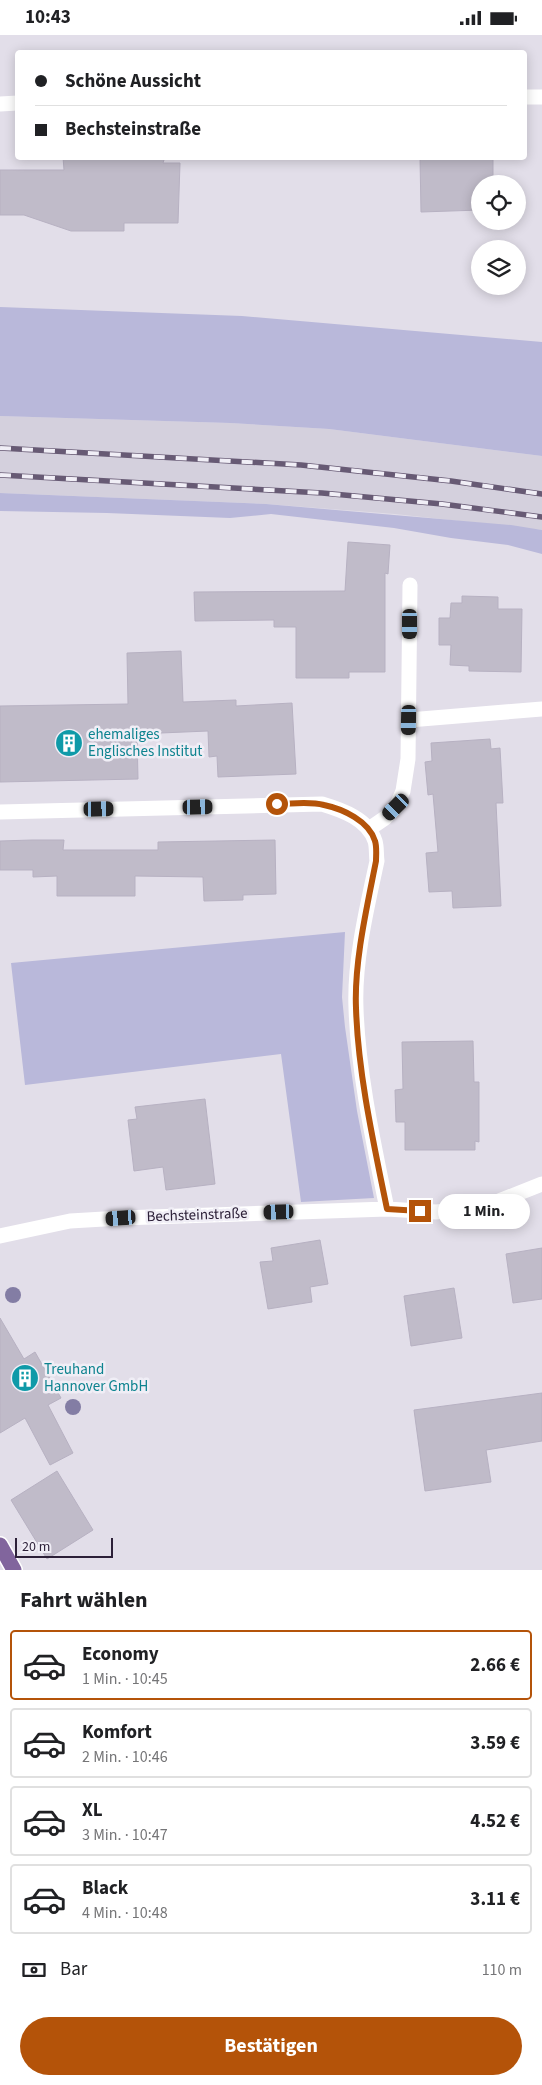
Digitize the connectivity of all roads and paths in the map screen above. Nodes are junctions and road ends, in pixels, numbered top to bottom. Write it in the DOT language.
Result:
graph roads {
  1 [pos="527,97"];
  2 [pos="542,97"];
  3 [pos="15,103"];
  4 [pos="0,104"];
  5 [pos="410,585"];
  6 [pos="542,709"];
  7 [pos="409,720"];
  8 [pos="0,812"];
  9 [pos="368,829"];
  10 [pos="542,1184"];
  11 [pos="387,1209"];
  12 [pos="0,1236"];
  13 [pos="0,1545"];
  14 [pos="14,1570"];
  1 -- 2 [label="street"];
  3 -- 4 [label="street"];
  5 -- 7 [label="street"];
  6 -- 7 [label="street"];
  7 -- 9 [label="street"];
  8 -- 9 [label="street"];
  9 -- 11 [label="street"];
  10 -- 11 [label="street, Bechsteinstraße"];
  11 -- 12 [label="street, Bechsteinstraße"];
  13 -- 14 [label="main road"];
}
